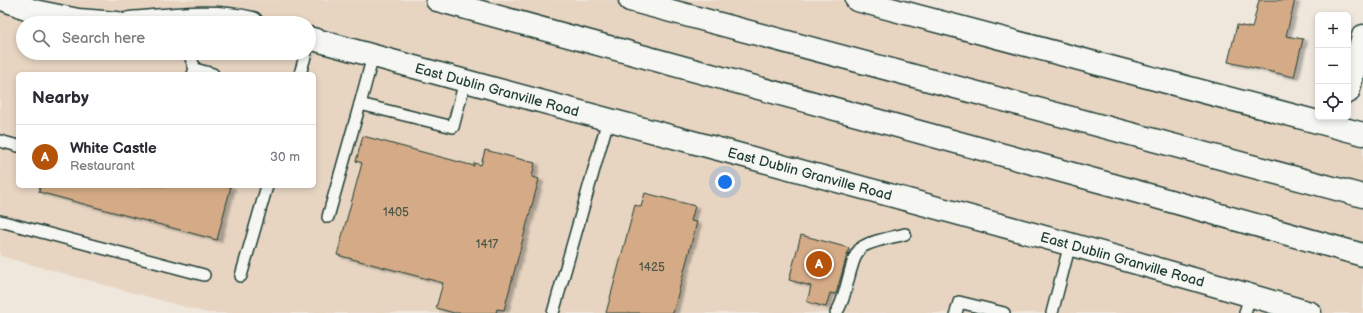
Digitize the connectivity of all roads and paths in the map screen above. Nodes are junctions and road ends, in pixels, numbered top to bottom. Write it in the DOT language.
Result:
graph roads {
  1 [pos="5,0"];
  2 [pos="437,0"];
  3 [pos="630,0"];
  4 [pos="857,0"];
  5 [pos="56,16"];
  6 [pos="1363,36"];
  7 [pos="316,44"];
  8 [pos="373,56"];
  9 [pos="191,60"];
  10 [pos="304,60"];
  11 [pos="194,71"];
  12 [pos="301,72"];
  13 [pos="465,80"];
  14 [pos="1350,84"];
  15 [pos="360,104"];
  16 [pos="608,120"];
  17 [pos="1340,122"];
  18 [pos="1363,134"];
  19 [pos="0,142"];
  20 [pos="16,146"];
  21 [pos="266,188"];
  22 [pos="1363,196"];
  23 [pos="328,217"];
  24 [pos="0,221"];
  25 [pos="905,234"];
  26 [pos="1070,244"];
  27 [pos="1363,255"];
  28 [pos="204,275"];
  29 [pos="241,276"];
  30 [pos="1247,304"];
  31 [pos="553,313"];
  32 [pos="836,313"];
  33 [pos="956,313"];
  34 [pos="1004,313"];
  35 [pos="1052,313"];
  36 [pos="1310,313"];
  1 -- 5 [label="street"];
  2 -- 27 [label="street"];
  3 -- 22 [label="street"];
  4 -- 17 [label="street"];
  6 -- 14 [label="street"];
  7 -- 8 [label="street, East Dublin Granville Road"];
  8 -- 13 [label="street, East Dublin Granville Road"];
  8 -- 15 [label="lane"];
  9 -- 11 [label="lane"];
  10 -- 12 [label="lane"];
  13 -- 15 [label="lane"];
  13 -- 16 [label="street, East Dublin Granville Road"];
  15 -- 23 [label="lane"];
  16 -- 26 [label="street, East Dublin Granville Road"];
  16 -- 31 [label="lane"];
  17 -- 18 [label="street"];
  19 -- 20 [label="lane"];
  21 -- 29 [label="lane"];
  24 -- 28 [label="lane"];
  25 -- 32 [label="lane"];
  26 -- 30 [label="street, East Dublin Granville Road"];
  26 -- 35 [label="lane"];
  30 -- 36 [label="street, East Dublin Granville Road"];
  33 -- 34 [label="lane"];
}
